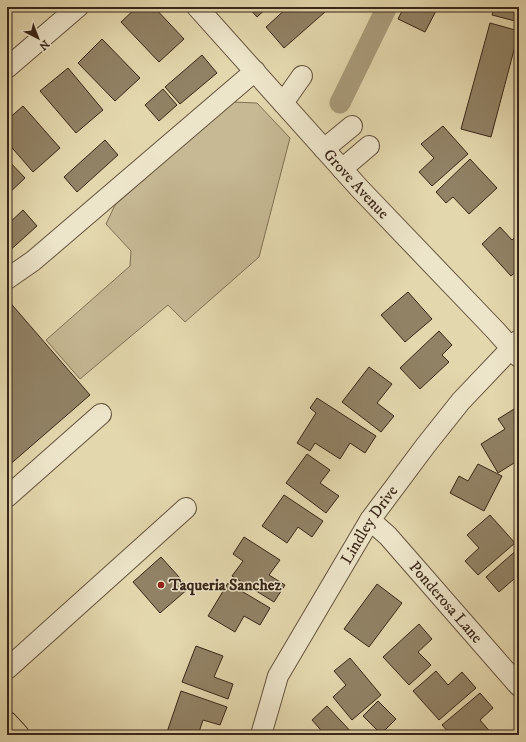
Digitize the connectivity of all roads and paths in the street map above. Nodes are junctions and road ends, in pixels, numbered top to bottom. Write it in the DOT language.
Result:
graph roads {
  1 [pos="78,7"];
  2 [pos="197,7"];
  3 [pos="7,68"];
  4 [pos="254,71"];
  5 [pos="302,76"];
  6 [pos="283,103"];
  7 [pos="352,126"];
  8 [pos="369,146"];
  9 [pos="324,149"];
  10 [pos="342,169"];
  11 [pos="7,278"];
  12 [pos="516,348"];
  13 [pos="101,414"];
  14 [pos="7,497"];
  15 [pos="186,508"];
  16 [pos="370,520"];
  17 [pos="7,669"];
  18 [pos="519,686"];
  19 [pos="7,723"];
  20 [pos="18,735"];
  21 [pos="261,735"];
  1 -- 3 [label="street"];
  2 -- 4 [label="street, Grove Avenue"];
  4 -- 6 [label="street, Grove Avenue"];
  4 -- 11 [label="street"];
  5 -- 6 [label="street"];
  6 -- 9 [label="street, Grove Avenue"];
  7 -- 9 [label="street"];
  8 -- 10 [label="street"];
  9 -- 10 [label="street, Grove Avenue"];
  10 -- 12 [label="street, Grove Avenue"];
  12 -- 16 [label="street, Lindley Drive"];
  13 -- 14 [label="street"];
  15 -- 17 [label="street"];
  16 -- 18 [label="street, Ponderosa Lane"];
  16 -- 21 [label="street, Lindley Drive"];
  19 -- 20 [label="main road"];
}
